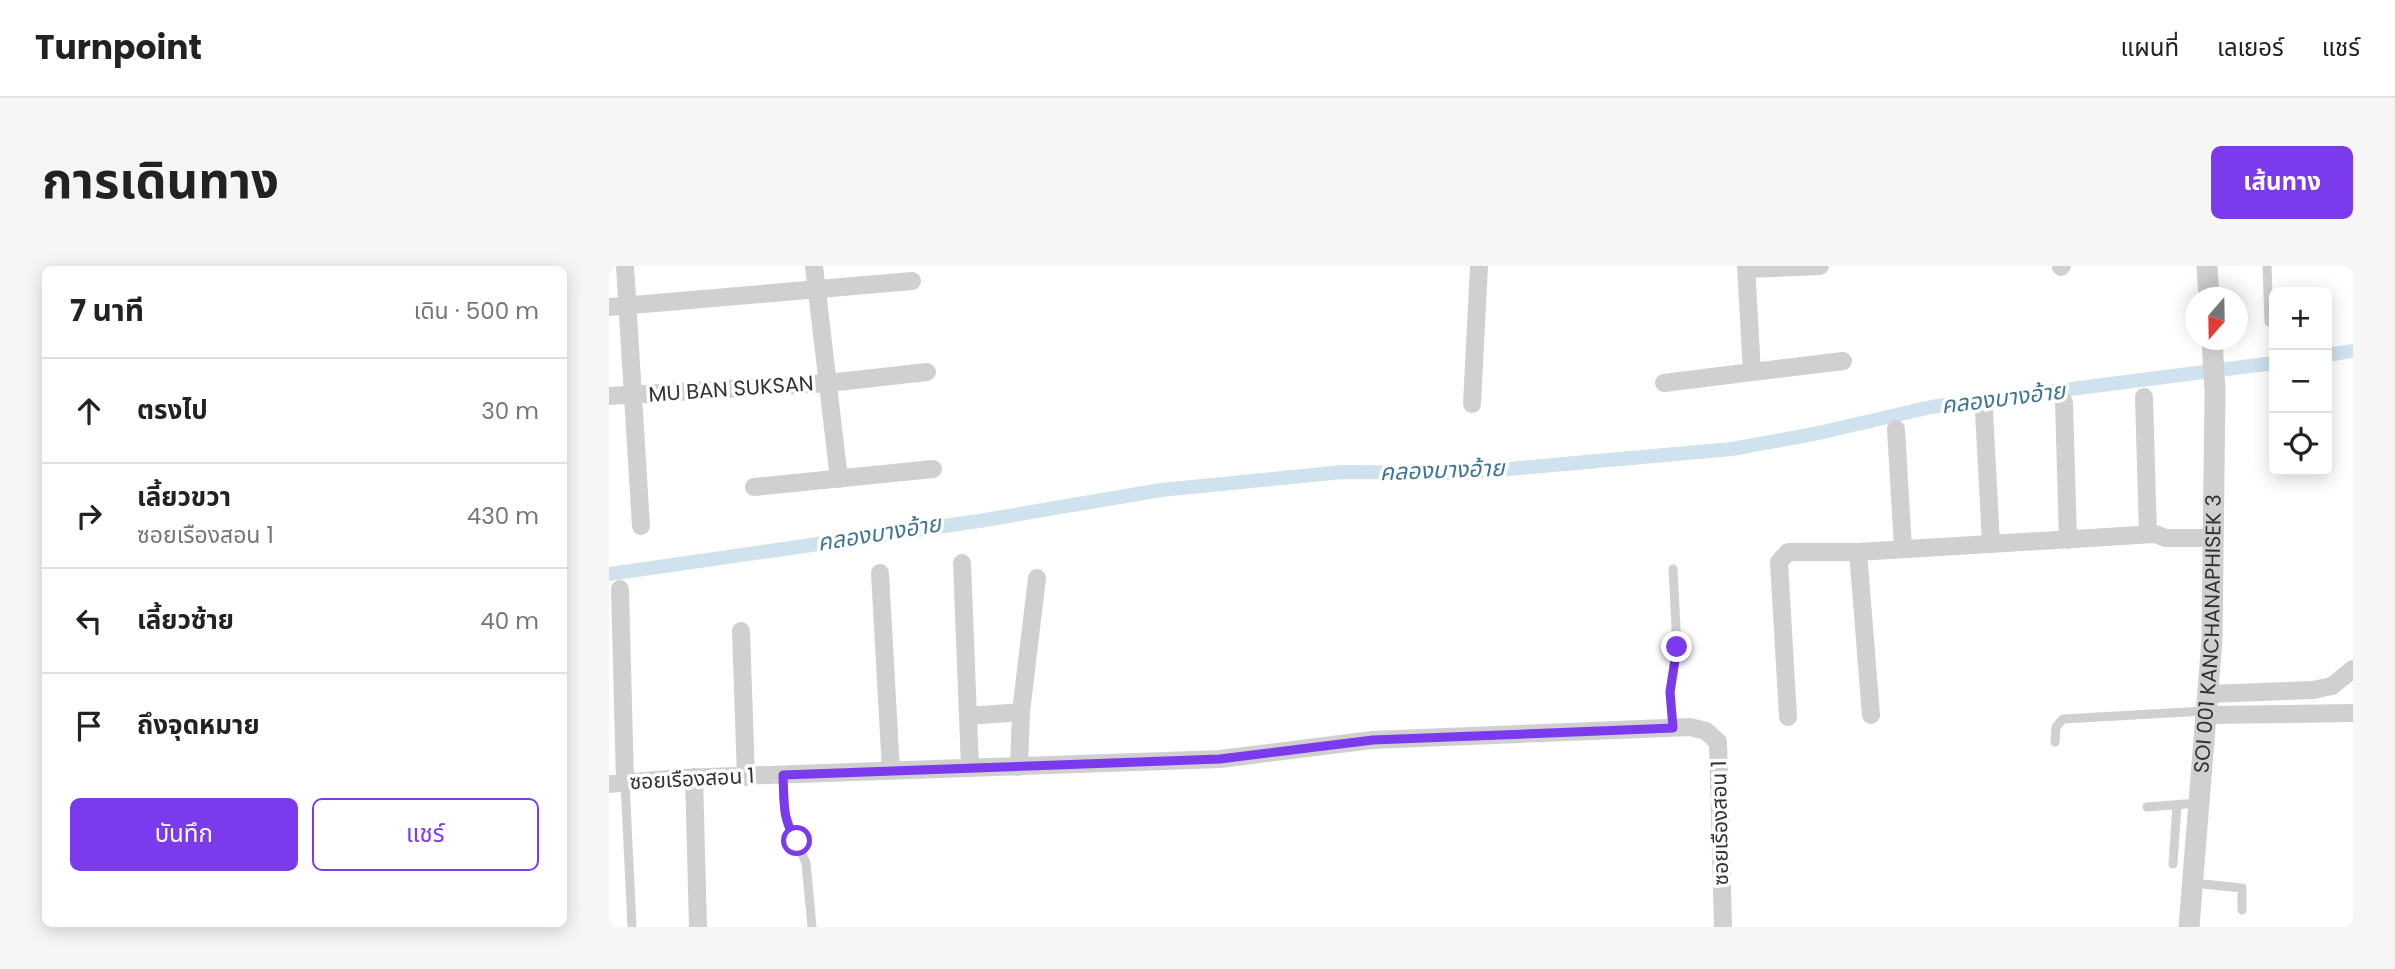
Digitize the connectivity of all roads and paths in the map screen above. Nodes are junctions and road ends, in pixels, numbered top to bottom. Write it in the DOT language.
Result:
graph roads {
  1 [pos="625,266"];
  2 [pos="814,266"];
  3 [pos="1479,266"];
  4 [pos="1820,266"];
  5 [pos="2207,266"];
  6 [pos="2267,266"];
  7 [pos="1746,267"];
  8 [pos="912,281"];
  9 [pos="2208,287"];
  10 [pos="817,290"];
  11 [pos="628,305"];
  12 [pos="609,307"];
  13 [pos="2269,322"];
  14 [pos="2212,350"];
  15 [pos="1843,360"];
  16 [pos="927,372"];
  17 [pos="1752,372"];
  18 [pos="828,383"];
  19 [pos="1664,383"];
  20 [pos="635,395"];
  21 [pos="609,396"];
  22 [pos="2144,397"];
  23 [pos="2064,402"];
  24 [pos="1472,404"];
  25 [pos="1984,411"];
  26 [pos="1896,429"];
  27 [pos="933,469"];
  28 [pos="839,479"];
  29 [pos="754,487"];
  30 [pos="641,526"];
  31 [pos="2212,532"];
  32 [pos="2152,534"];
  33 [pos="2068,540"];
  34 [pos="1991,543"];
  35 [pos="1903,548"];
  36 [pos="1858,552"];
  37 [pos="962,563"];
  38 [pos="1673,569"];
  39 [pos="880,573"];
  40 [pos="1037,578"];
  41 [pos="620,589"];
  42 [pos="741,631"];
  43 [pos="2353,668"];
  44 [pos="2208,707"];
  45 [pos="1021,712"];
  46 [pos="2353,713"];
  47 [pos="1871,715"];
  48 [pos="968,716"];
  49 [pos="1788,717"];
  50 [pos="1673,728"];
  51 [pos="2055,742"];
  52 [pos="1019,767"];
  53 [pos="970,768"];
  54 [pos="891,771"];
  55 [pos="783,775"];
  56 [pos="746,776"];
  57 [pos="694,777"];
  58 [pos="617,783"];
  59 [pos="2200,803"];
  60 [pos="2177,805"];
  61 [pos="2147,807"];
  62 [pos="2173,864"];
  63 [pos="2193,883"];
  64 [pos="2242,910"];
  65 [pos="632,927"];
  66 [pos="698,927"];
  67 [pos="812,927"];
  68 [pos="1723,927"];
  69 [pos="2189,927"];
  1 -- 11 [label="street, MU BAN SUKSAN"];
  2 -- 10 [label="street, MU BAN SUKSAN"];
  3 -- 24 [label="street"];
  4 -- 7 [label="street"];
  5 -- 9 [label="street"];
  6 -- 13 [label="lane"];
  7 -- 17 [label="street"];
  8 -- 10 [label="street"];
  10 -- 11 [label="street"];
  10 -- 18 [label="street, MU BAN SUKSAN"];
  11 -- 12 [label="street"];
  11 -- 20 [label="street, MU BAN SUKSAN"];
  14 -- 31 [label="street, SOI 001 KANCHANAPHISEK 3"];
  15 -- 17 [label="street"];
  16 -- 18 [label="street, MU BAN SUKSAN"];
  17 -- 19 [label="street"];
  18 -- 20 [label="street, MU BAN SUKSAN"];
  18 -- 28 [label="street, MU BAN SUKSAN"];
  20 -- 21 [label="street, MU BAN SUKSAN"];
  20 -- 30 [label="street, MU BAN SUKSAN"];
  22 -- 32 [label="street"];
  23 -- 33 [label="street"];
  25 -- 34 [label="street"];
  26 -- 35 [label="street"];
  27 -- 28 [label="street"];
  28 -- 29 [label="street"];
  31 -- 32 [label="street"];
  31 -- 44 [label="street, SOI 001 KANCHANAPHISEK 3"];
  32 -- 33 [label="street"];
  33 -- 34 [label="street"];
  34 -- 35 [label="street"];
  35 -- 36 [label="street"];
  36 -- 47 [label="street"];
  36 -- 49 [label="street"];
  37 -- 48 [label="street"];
  38 -- 50 [label="lane"];
  39 -- 54 [label="street"];
  40 -- 45 [label="street"];
  41 -- 58 [label="street"];
  42 -- 56 [label="street"];
  43 -- 44 [label="street"];
  44 -- 46 [label="street"];
  44 -- 51 [label="lane"];
  44 -- 59 [label="street, SOI 001 KANCHANAPHISEK 3"];
  45 -- 48 [label="street"];
  45 -- 52 [label="street"];
  48 -- 53 [label="street"];
  50 -- 52 [label="street, ซอยเรืองสอน 1"];
  50 -- 68 [label="street, ซอยเรืองสอน 1"];
  52 -- 53 [label="street, ซอยเรืองสอน 1"];
  53 -- 54 [label="street, ซอยเรืองสอน 1"];
  54 -- 55 [label="street, ซอยเรืองสอน 1"];
  55 -- 56 [label="street, ซอยเรืองสอน 1"];
  55 -- 67 [label="lane"];
  56 -- 57 [label="street, ซอยเรืองสอน 1"];
  57 -- 58 [label="street, ซอยเรืองสอน 1"];
  57 -- 66 [label="street"];
  58 -- 65 [label="lane"];
  59 -- 60 [label="lane"];
  59 -- 63 [label="street, SOI 001 KANCHANAPHISEK 3"];
  60 -- 61 [label="lane"];
  60 -- 62 [label="lane"];
  63 -- 64 [label="lane"];
  63 -- 69 [label="street, SOI 001 KANCHANAPHISEK 3"];
}
